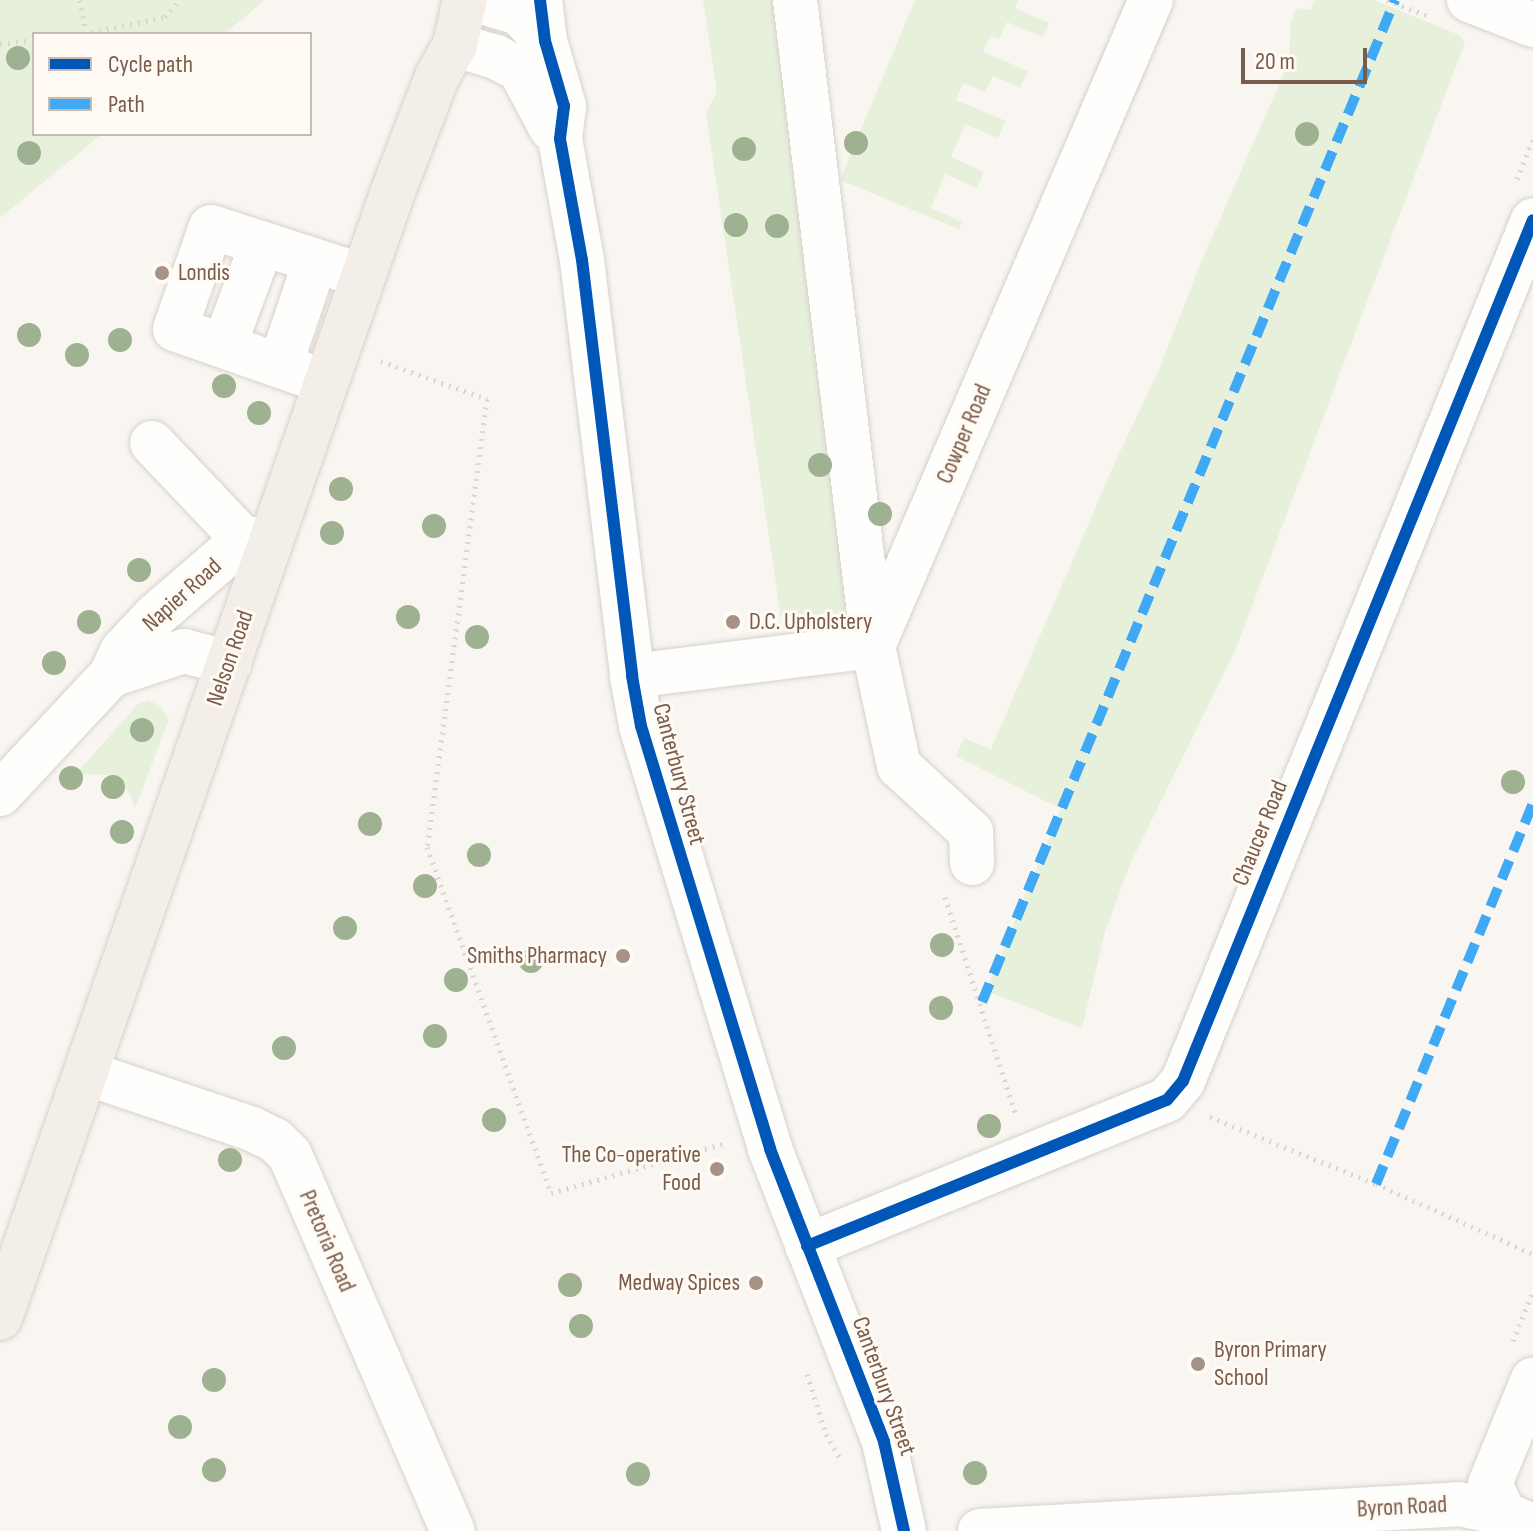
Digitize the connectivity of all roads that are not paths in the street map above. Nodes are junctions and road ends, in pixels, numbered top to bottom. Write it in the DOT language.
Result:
graph roads {
  1 [pos="465,0"];
  2 [pos="475,0"];
  3 [pos="795,0"];
  4 [pos="1151,0"];
  5 [pos="1469,0"];
  6 [pos="542,20"];
  7 [pos="1533,25"];
  8 [pos="455,45"];
  9 [pos="560,139"];
  10 [pos="1524,202"];
  11 [pos="315,262"];
  12 [pos="363,276"];
  13 [pos="332,364"];
  14 [pos="280,366"];
  15 [pos="152,443"];
  16 [pos="257,542"];
  17 [pos="873,646"];
  18 [pos="229,663"];
  19 [pos="111,675"];
  20 [pos="632,676"];
  21 [pos="0,794"];
  22 [pos="956,874"];
  23 [pos="86,1073"];
  24 [pos="807,1246"];
  25 [pos="0,1318"];
  26 [pos="1521,1364"];
  27 [pos="1516,1523"];
  28 [pos="453,1531"];
  29 [pos="904,1531"];
  30 [pos="980,1531"];
  1 -- 8 [label="main road, Nelson Road"];
  2 -- 6 [label="street, Canterbury Street"];
  3 -- 17 [label="street"];
  4 -- 17 [label="street, Cowper Road"];
  5 -- 7 [label="street"];
  6 -- 9 [label="street, Canterbury Street"];
  8 -- 9 [label="street, Canterbury Street"];
  8 -- 12 [label="main road, Nelson Road"];
  9 -- 20 [label="street, Canterbury Street"];
  10 -- 24 [label="street, Chaucer Road"];
  11 -- 12 [label="street"];
  11 -- 14 [label="street"];
  11 -- 14 [label="street"];
  12 -- 13 [label="main road, Nelson Road"];
  13 -- 14 [label="street"];
  13 -- 16 [label="main road, Nelson Road"];
  15 -- 16 [label="street"];
  16 -- 18 [label="main road, Nelson Road"];
  16 -- 19 [label="street, Napier Road"];
  17 -- 20 [label="street"];
  17 -- 22 [label="street"];
  18 -- 19 [label="street, Napier Road"];
  18 -- 23 [label="main road, Nelson Road"];
  19 -- 21 [label="street, Napier Road"];
  20 -- 24 [label="street, Canterbury Street"];
  23 -- 25 [label="main road, Nelson Road"];
  23 -- 28 [label="street, Pretoria Road"];
  24 -- 29 [label="street, Canterbury Street"];
  26 -- 27 [label="street"];
  27 -- 30 [label="street, Byron Road"];
}
